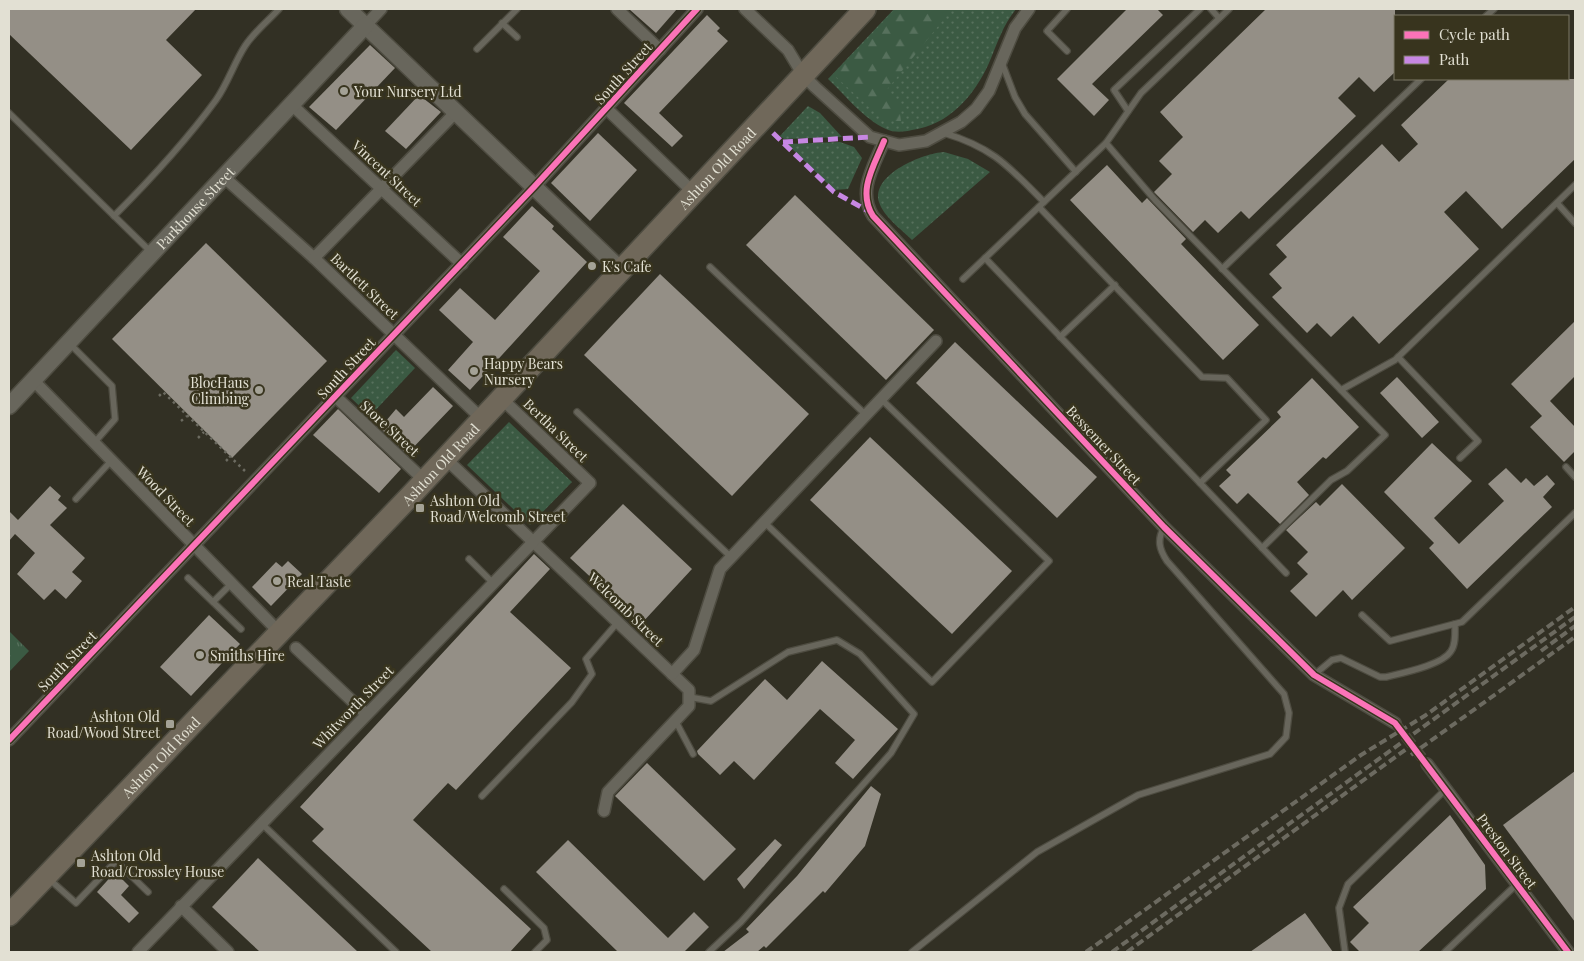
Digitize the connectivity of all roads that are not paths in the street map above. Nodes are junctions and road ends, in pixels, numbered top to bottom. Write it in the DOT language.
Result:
graph roads {
  1 [pos="279,9"];
  2 [pos="348,9"];
  3 [pos="381,9"];
  4 [pos="517,9"];
  5 [pos="617,9"];
  6 [pos="697,9"];
  7 [pos="745,9"];
  8 [pos="866,9"];
  9 [pos="1029,9"];
  10 [pos="1067,9"];
  11 [pos="1200,9"];
  12 [pos="1211,9"];
  13 [pos="1229,9"];
  14 [pos="1219,18"];
  15 [pos="502,23"];
  16 [pos="366,26"];
  17 [pos="517,37"];
  18 [pos="477,48"];
  19 [pos="660,50"];
  20 [pos="1067,51"];
  21 [pos="1002,63"];
  22 [pos="804,75"];
  23 [pos="1420,80"];
  24 [pos="292,105"];
  25 [pos="606,109"];
  26 [pos="1128,111"];
  27 [pos="456,112"];
  28 [pos="9,113"];
  29 [pos="944,133"];
  30 [pos="884,141"];
  31 [pos="1106,143"];
  32 [pos="1076,172"];
  33 [pos="224,178"];
  34 [pos="1575,185"];
  35 [pos="534,187"];
  36 [pos="382,188"];
  37 [pos="694,192"];
  38 [pos="1044,202"];
  39 [pos="1557,203"];
  40 [pos="1039,207"];
  41 [pos="114,216"];
  42 [pos="1575,223"];
  43 [pos="153,254"];
  44 [pos="314,258"];
  45 [pos="985,258"];
  46 [pos="462,264"];
  47 [pos="710,268"];
  48 [pos="1222,269"];
  49 [pos="622,270"];
  50 [pos="963,279"];
  51 [pos="1115,285"];
  52 [pos="394,334"];
  53 [pos="1060,337"];
  54 [pos="936,341"];
  55 [pos="68,342"];
  56 [pos="1398,357"];
  57 [pos="33,380"];
  58 [pos="1341,390"];
  59 [pos="336,397"];
  60 [pos="501,398"];
  61 [pos="881,400"];
  62 [pos="9,406"];
  63 [pos="577,412"];
  64 [pos="866,415"];
  65 [pos="482,419"];
  66 [pos="94,443"];
  67 [pos="445,458"];
  68 [pos="1460,458"];
  69 [pos="111,461"];
  70 [pos="1566,467"];
  71 [pos="1575,477"];
  72 [pos="424,480"];
  73 [pos="590,483"];
  74 [pos="1200,483"];
  75 [pos="76,499"];
  76 [pos="1575,513"];
  77 [pos="764,522"];
  78 [pos="1164,527"];
  79 [pos="533,542"];
  80 [pos="194,547"];
  81 [pos="1262,548"];
  82 [pos="732,558"];
  83 [pos="468,559"];
  84 [pos="1286,573"];
  85 [pos="188,578"];
  86 [pos="493,583"];
  87 [pos="231,584"];
  88 [pos="213,602"];
  89 [pos="1362,615"];
  90 [pos="618,622"];
  91 [pos="1455,624"];
  92 [pos="241,629"];
  93 [pos="280,633"];
  94 [pos="296,648"];
  95 [pos="672,674"];
  96 [pos="1314,675"];
  97 [pos="689,697"];
  98 [pos="366,714"];
  99 [pos="675,720"];
  100 [pos="1395,723"];
  101 [pos="9,740"];
  102 [pos="692,754"];
  103 [pos="1427,764"];
  104 [pos="1446,790"];
  105 [pos="482,796"];
  106 [pos="604,811"];
  107 [pos="261,823"];
  108 [pos="46,876"];
  109 [pos="1517,884"];
  110 [pos="504,889"];
  111 [pos="148,892"];
  112 [pos="182,906"];
  113 [pos="11,908"];
  114 [pos="138,952"];
  115 [pos="228,952"];
  116 [pos="396,952"];
  117 [pos="535,952"];
  118 [pos="708,952"];
  119 [pos="912,952"];
  120 [pos="1346,952"];
  121 [pos="1445,952"];
  122 [pos="1568,952"];
  1 -- 41 [label="lane"];
  2 -- 16 [label="street"];
  3 -- 16 [label="street, Parkhouse Street"];
  4 -- 15 [label="lane"];
  5 -- 19 [label="street"];
  6 -- 19 [label="street, South Street"];
  7 -- 22 [label="street"];
  8 -- 22 [label="highway, Ashton Old Road"];
  9 -- 21 [label="street"];
  10 -- 20 [label="lane"];
  11 -- 26 [label="lane"];
  12 -- 14 [label="lane"];
  13 -- 14 [label="lane"];
  14 -- 26 [label="lane"];
  15 -- 17 [label="lane"];
  15 -- 18 [label="lane"];
  16 -- 24 [label="street, Parkhouse Street"];
  16 -- 27 [label="street"];
  19 -- 25 [label="street, South Street"];
  21 -- 29 [label="street"];
  21 -- 32 [label="lane"];
  22 -- 30 [label="street"];
  22 -- 37 [label="highway, Ashton Old Road"];
  23 -- 48 [label="lane"];
  24 -- 33 [label="street, Parkhouse Street"];
  24 -- 36 [label="street, Vincent Street"];
  25 -- 35 [label="street, South Street"];
  25 -- 37 [label="street"];
  26 -- 31 [label="lane"];
  27 -- 35 [label="street"];
  27 -- 36 [label="street"];
  28 -- 41 [label="lane"];
  29 -- 30 [label="street"];
  29 -- 38 [label="lane"];
  30 -- 78 [label="street, Bessemer Street"];
  31 -- 32 [label="lane"];
  31 -- 48 [label="lane"];
  32 -- 38 [label="lane"];
  33 -- 43 [label="street, Parkhouse Street"];
  33 -- 44 [label="street, Bartlett Street"];
  34 -- 39 [label="lane"];
  35 -- 46 [label="street, South Street"];
  35 -- 49 [label="street"];
  36 -- 44 [label="street"];
  36 -- 46 [label="street, Vincent Street"];
  37 -- 49 [label="highway, Ashton Old Road"];
  38 -- 40 [label="lane"];
  39 -- 42 [label="lane"];
  39 -- 56 [label="lane"];
  40 -- 45 [label="lane"];
  40 -- 51 [label="lane"];
  41 -- 43 [label="lane"];
  43 -- 55 [label="street, Parkhouse Street"];
  44 -- 52 [label="street, Bartlett Street"];
  45 -- 50 [label="lane"];
  45 -- 53 [label="lane"];
  46 -- 52 [label="street, South Street"];
  47 -- 64 [label="lane"];
  48 -- 58 [label="lane"];
  49 -- 60 [label="highway, Ashton Old Road"];
  51 -- 53 [label="lane"];
  51 -- 74 [label="lane"];
  52 -- 59 [label="street, South Street"];
  52 -- 65 [label="street, Bartlett Street"];
  53 -- 74 [label="lane"];
  54 -- 61 [label="street"];
  55 -- 57 [label="street, Parkhouse Street"];
  55 -- 66 [label="lane"];
  56 -- 58 [label="lane"];
  56 -- 68 [label="lane"];
  57 -- 62 [label="street, Parkhouse Street"];
  57 -- 66 [label="street, Wood Street"];
  58 -- 81 [label="lane"];
  59 -- 72 [label="street, Store Street"];
  59 -- 80 [label="street, South Street"];
  60 -- 65 [label="highway, Ashton Old Road"];
  60 -- 73 [label="street, Bertha Street"];
  61 -- 64 [label="street"];
  61 -- 77 [label="lane"];
  63 -- 82 [label="lane"];
  64 -- 77 [label="street"];
  65 -- 67 [label="highway, Ashton Old Road"];
  66 -- 69 [label="street, Wood Street"];
  67 -- 72 [label="highway, Ashton Old Road"];
  67 -- 79 [label="street, Welcomb Street"];
  69 -- 75 [label="lane"];
  69 -- 80 [label="street, Wood Street"];
  70 -- 71 [label="lane"];
  72 -- 93 [label="highway, Ashton Old Road"];
  73 -- 79 [label="street, Whitworth Street"];
  74 -- 81 [label="lane"];
  76 -- 91 [label="lane"];
  77 -- 82 [label="street"];
  78 -- 96 [label="street, Bessemer Street"];
  78 -- 119 [label="lane"];
  79 -- 86 [label="street, Whitworth Street"];
  79 -- 90 [label="street, Welcomb Street"];
  80 -- 87 [label="street, Wood Street"];
  80 -- 101 [label="street, South Street"];
  81 -- 84 [label="lane"];
  82 -- 95 [label="street"];
  83 -- 86 [label="lane"];
  85 -- 88 [label="lane"];
  86 -- 98 [label="street, Whitworth Street"];
  87 -- 88 [label="lane"];
  87 -- 93 [label="street, Wood Street"];
  88 -- 92 [label="lane"];
  89 -- 91 [label="lane"];
  90 -- 95 [label="street, Welcomb Street"];
  90 -- 105 [label="lane"];
  91 -- 96 [label="lane"];
  93 -- 108 [label="highway, Ashton Old Road"];
  94 -- 98 [label="street"];
  95 -- 97 [label="street, Welcomb Street"];
  96 -- 100 [label="street, Bessemer Street"];
  97 -- 99 [label="street"];
  97 -- 118 [label="lane"];
  98 -- 107 [label="street, Whitworth Street"];
  99 -- 102 [label="lane"];
  99 -- 106 [label="street"];
  103 -- 104 [label="street, Preston Street"];
  104 -- 109 [label="street, Preston Street"];
  104 -- 120 [label="lane"];
  107 -- 112 [label="street, Whitworth Street"];
  107 -- 116 [label="lane"];
  108 -- 111 [label="lane"];
  108 -- 113 [label="highway, Ashton Old Road"];
  109 -- 121 [label="lane"];
  109 -- 122 [label="street, Preston Street"];
  110 -- 117 [label="lane"];
  112 -- 114 [label="street, Whitworth Street"];
  112 -- 115 [label="street"];
}
